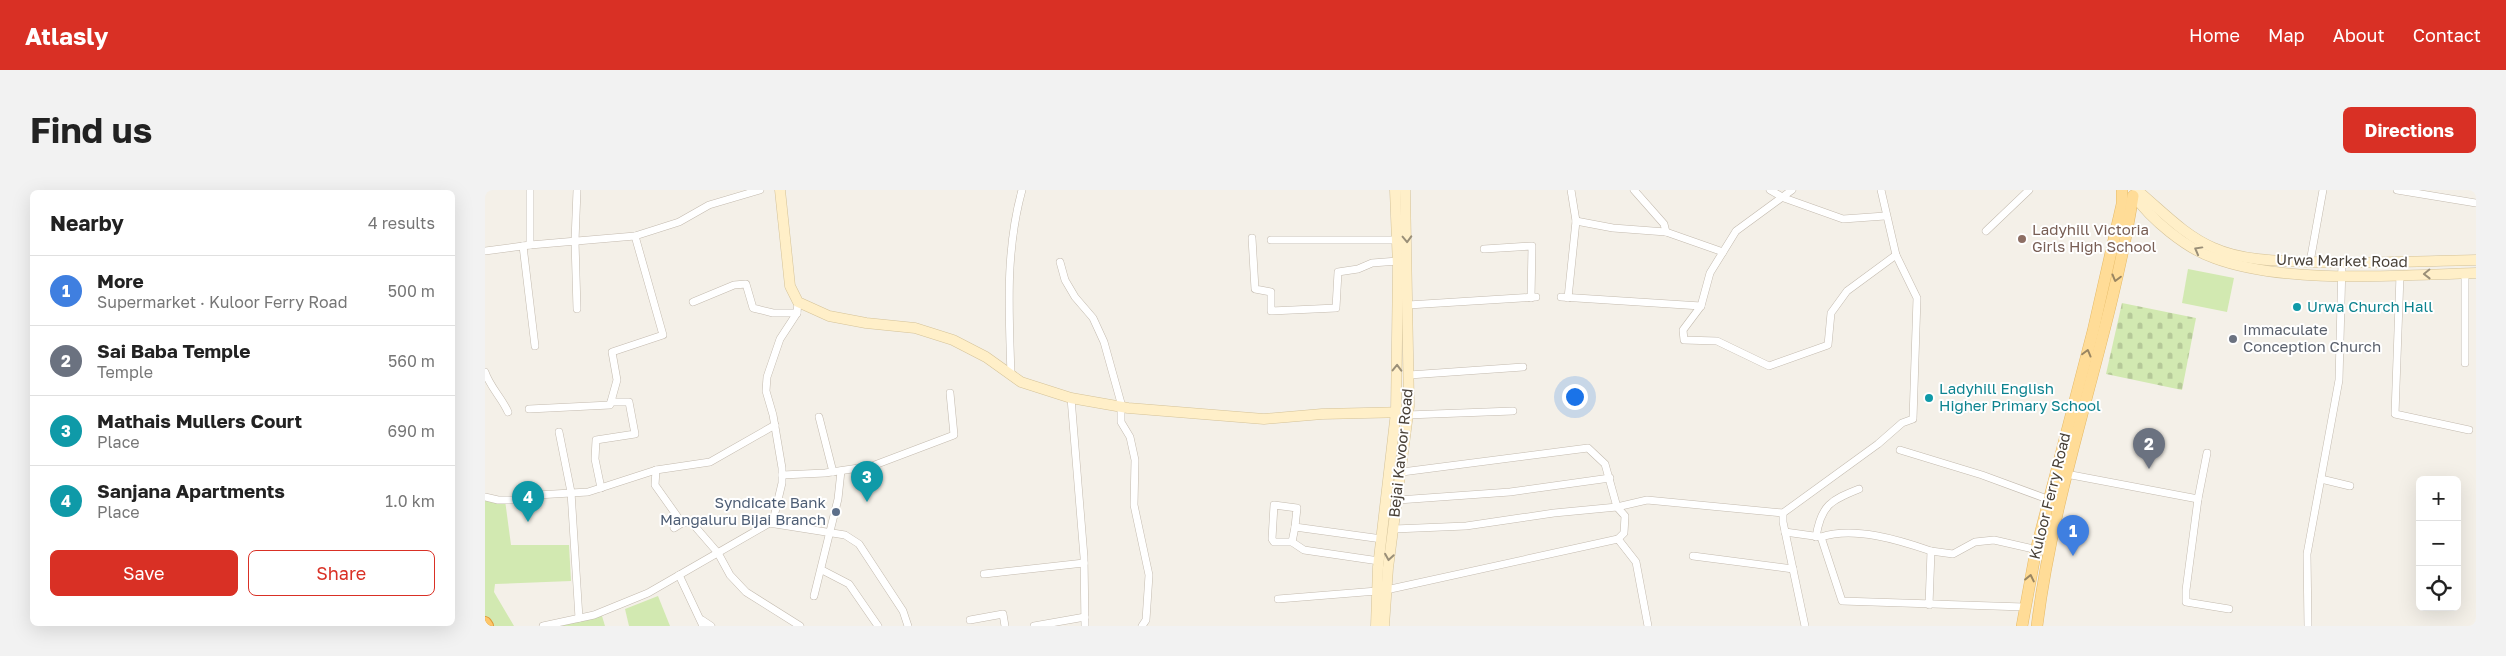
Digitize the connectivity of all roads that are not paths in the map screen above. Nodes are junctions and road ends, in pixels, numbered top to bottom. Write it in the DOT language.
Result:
graph roads {
  1 [pos="529,190"];
  2 [pos="577,190"];
  3 [pos="760,190"];
  4 [pos="780,190"];
  5 [pos="1022,190"];
  6 [pos="1395,190"];
  7 [pos="1405,190"];
  8 [pos="1571,190"];
  9 [pos="1634,190"];
  10 [pos="1770,190"];
  11 [pos="1792,190"];
  12 [pos="1881,190"];
  13 [pos="2029,190"];
  14 [pos="2323,190"];
  15 [pos="2397,190"];
  16 [pos="2131,192"];
  17 [pos="1783,198"];
  18 [pos="2476,203"];
  19 [pos="1885,216"];
  20 [pos="1576,221"];
  21 [pos="1986,231"];
  22 [pos="1666,232"];
  23 [pos="635,236"];
  24 [pos="1252,238"];
  25 [pos="1271,240"];
  26 [pos="1397,240"];
  27 [pos="575,241"];
  28 [pos="527,245"];
  29 [pos="1483,249"];
  30 [pos="485,251"];
  31 [pos="1723,252"];
  32 [pos="1895,255"];
  33 [pos="2476,260"];
  34 [pos="1398,261"];
  35 [pos="1060,262"];
  36 [pos="2248,262"];
  37 [pos="2310,262"];
  38 [pos="2342,263"];
  39 [pos="2476,273"];
  40 [pos="2465,274"];
  41 [pos="2400,275"];
  42 [pos="2342,276"];
  43 [pos="693,302"];
  44 [pos="1408,305"];
  45 [pos="1701,306"];
  46 [pos="797,308"];
  47 [pos="577,309"];
  48 [pos="535,346"];
  49 [pos="2465,363"];
  50 [pos="1523,366"];
  51 [pos="485,372"];
  52 [pos="1011,375"];
  53 [pos="1409,375"];
  54 [pos="950,394"];
  55 [pos="1071,398"];
  56 [pos="611,402"];
  57 [pos="1120,407"];
  58 [pos="529,409"];
  59 [pos="1513,411"];
  60 [pos="509,412"];
  61 [pos="1396,412"];
  62 [pos="1408,414"];
  63 [pos="819,417"];
  64 [pos="775,424"];
  65 [pos="2469,430"];
  66 [pos="559,432"];
  67 [pos="1900,450"];
  68 [pos="2207,452"];
  69 [pos="656,470"];
  70 [pos="841,471"];
  71 [pos="833,472"];
  72 [pos="1401,472"];
  73 [pos="2066,474"];
  74 [pos="782,475"];
  75 [pos="1610,478"];
  76 [pos="2321,479"];
  77 [pos="2350,486"];
  78 [pos="601,488"];
  79 [pos="1859,489"];
  80 [pos="571,492"];
  81 [pos="485,497"];
  82 [pos="2197,499"];
  83 [pos="1398,500"];
  84 [pos="2050,500"];
  85 [pos="1617,507"];
  86 [pos="1783,513"];
  87 [pos="682,523"];
  88 [pos="769,523"];
  89 [pos="1295,527"];
  90 [pos="675,528"];
  91 [pos="1394,529"];
  92 [pos="1785,532"];
  93 [pos="830,533"];
  94 [pos="1819,537"];
  95 [pos="1382,539"];
  96 [pos="1618,539"];
  97 [pos="1292,542"];
  98 [pos="2035,550"];
  99 [pos="1931,551"];
  100 [pos="2047,552"];
  101 [pos="718,553"];
  102 [pos="1693,556"];
  103 [pos="1379,561"];
  104 [pos="1084,563"];
  105 [pos="1793,569"];
  106 [pos="822,570"];
  107 [pos="984,574"];
  108 [pos="679,575"];
  109 [pos="1379,591"];
  110 [pos="814,596"];
  111 [pos="1279,599"];
  112 [pos="1929,605"];
  113 [pos="2024,607"];
  114 [pos="2229,608"];
  115 [pos="1085,617"];
  116 [pos="579,618"];
  117 [pos="971,620"];
  118 [pos="703,623"];
  119 [pos="543,626"];
  120 [pos="711,626"];
  121 [pos="800,626"];
  122 [pos="878,626"];
  123 [pos="909,626"];
  124 [pos="1005,626"];
  125 [pos="1034,626"];
  126 [pos="1085,626"];
  127 [pos="1142,626"];
  128 [pos="1376,626"];
  129 [pos="1384,626"];
  130 [pos="1648,626"];
  131 [pos="1805,626"];
  132 [pos="2022,626"];
  133 [pos="2037,626"];
  134 [pos="2308,626"];
  1 -- 28 [label="street"];
  2 -- 27 [label="street"];
  3 -- 23 [label="street"];
  4 -- 46 [label="street"];
  5 -- 52 [label="street"];
  6 -- 26 [label="street, Bejai Kavoor Road"];
  7 -- 44 [label="street, Bejai Kavoor Road, one-way"];
  8 -- 20 [label="street"];
  9 -- 22 [label="street"];
  10 -- 17 [label="street"];
  11 -- 17 [label="street"];
  12 -- 19 [label="street"];
  13 -- 21 [label="street"];
  14 -- 37 [label="street"];
  15 -- 18 [label="street"];
  16 -- 36 [label="street, Urwa Market Road"];
  16 -- 73 [label="main road, Kuloor Ferry Road, one-way"];
  84 -- 16 [label="main road, Kuloor Ferry Road, one-way"];
  17 -- 19 [label="street"];
  17 -- 31 [label="street"];
  19 -- 32 [label="street"];
  20 -- 22 [label="street"];
  20 -- 45 [label="street"];
  22 -- 31 [label="street"];
  23 -- 27 [label="street"];
  23 -- 56 [label="street"];
  24 -- 34 [label="street"];
  25 -- 26 [label="street"];
  26 -- 34 [label="street, Bejai Kavoor Road"];
  27 -- 28 [label="street"];
  27 -- 47 [label="street"];
  28 -- 30 [label="street"];
  28 -- 48 [label="street"];
  29 -- 44 [label="street"];
  31 -- 45 [label="street"];
  32 -- 45 [label="street"];
  32 -- 86 [label="street"];
  33 -- 38 [label="street, Urwa Market Road"];
  61 -- 34 [label="street, Bejai Kavoor Road, one-way"];
  35 -- 57 [label="street"];
  36 -- 37 [label="street, Urwa Market Road"];
  36 -- 42 [label="street"];
  37 -- 38 [label="street, Urwa Market Road"];
  38 -- 42 [label="street"];
  39 -- 40 [label="street"];
  40 -- 41 [label="street, one-way"];
  40 -- 49 [label="street"];
  41 -- 42 [label="street"];
  41 -- 65 [label="street"];
  42 -- 76 [label="street"];
  43 -- 46 [label="street"];
  44 -- 53 [label="street, Bejai Kavoor Road"];
  46 -- 52 [label="street"];
  46 -- 64 [label="street"];
  50 -- 53 [label="street"];
  51 -- 60 [label="street"];
  52 -- 55 [label="street"];
  53 -- 62 [label="street, Bejai Kavoor Road"];
  54 -- 70 [label="street"];
  55 -- 57 [label="street"];
  55 -- 104 [label="street"];
  56 -- 58 [label="street"];
  56 -- 78 [label="street"];
  57 -- 61 [label="street"];
  57 -- 127 [label="street"];
  59 -- 62 [label="street"];
  61 -- 62 [label="street"];
  61 -- 95 [label="street, Bejai Kavoor Road"];
  62 -- 72 [label="street, Bejai Kavoor Road"];
  63 -- 71 [label="street"];
  64 -- 69 [label="street"];
  64 -- 74 [label="street"];
  66 -- 80 [label="street"];
  67 -- 84 [label="street"];
  68 -- 82 [label="street"];
  69 -- 78 [label="street"];
  69 -- 87 [label="street"];
  70 -- 71 [label="street"];
  70 -- 93 [label="street"];
  71 -- 74 [label="street"];
  72 -- 75 [label="street"];
  72 -- 83 [label="street, Bejai Kavoor Road"];
  73 -- 82 [label="street"];
  73 -- 100 [label="main road, Kuloor Ferry Road"];
  74 -- 88 [label="street"];
  75 -- 83 [label="street"];
  75 -- 85 [label="street"];
  76 -- 77 [label="street"];
  76 -- 134 [label="street"];
  78 -- 80 [label="street"];
  79 -- 94 [label="street"];
  80 -- 81 [label="street"];
  80 -- 116 [label="street"];
  82 -- 114 [label="street"];
  83 -- 91 [label="street, Bejai Kavoor Road"];
  84 -- 98 [label="main road, Kuloor Ferry Road"];
  85 -- 86 [label="street"];
  85 -- 91 [label="street"];
  85 -- 96 [label="street"];
  86 -- 92 [label="street"];
  87 -- 90 [label="street"];
  87 -- 101 [label="street"];
  88 -- 93 [label="street"];
  88 -- 101 [label="street"];
  89 -- 95 [label="street"];
  89 -- 97 [label="street"];
  89 -- 97 [label="street"];
  91 -- 109 [label="street, Bejai Kavoor Road, one-way"];
  92 -- 94 [label="street"];
  92 -- 105 [label="street"];
  93 -- 106 [label="street"];
  93 -- 123 [label="street"];
  94 -- 99 [label="street"];
  94 -- 112 [label="street"];
  95 -- 103 [label="street, Bejai Kavoor Road"];
  96 -- 109 [label="street"];
  96 -- 130 [label="street"];
  97 -- 103 [label="street"];
  98 -- 99 [label="street"];
  98 -- 100 [label="street"];
  113 -- 98 [label="main road, Kuloor Ferry Road, one-way"];
  99 -- 112 [label="street"];
  100 -- 133 [label="main road, Kuloor Ferry Road"];
  101 -- 108 [label="street"];
  101 -- 121 [label="street"];
  102 -- 105 [label="street"];
  103 -- 109 [label="street, Bejai Kavoor Road"];
  104 -- 107 [label="street"];
  104 -- 115 [label="street"];
  105 -- 131 [label="street"];
  106 -- 110 [label="street"];
  106 -- 122 [label="street"];
  108 -- 116 [label="street"];
  108 -- 118 [label="street"];
  109 -- 111 [label="street"];
  109 -- 128 [label="street, Bejai Kavoor Road"];
  109 -- 129 [label="street, Bejai Kavoor Road"];
  112 -- 113 [label="street"];
  113 -- 132 [label="main road, Kuloor Ferry Road"];
  115 -- 125 [label="street"];
  115 -- 126 [label="street"];
  116 -- 119 [label="street"];
  117 -- 124 [label="street"];
  118 -- 120 [label="street"];
}
